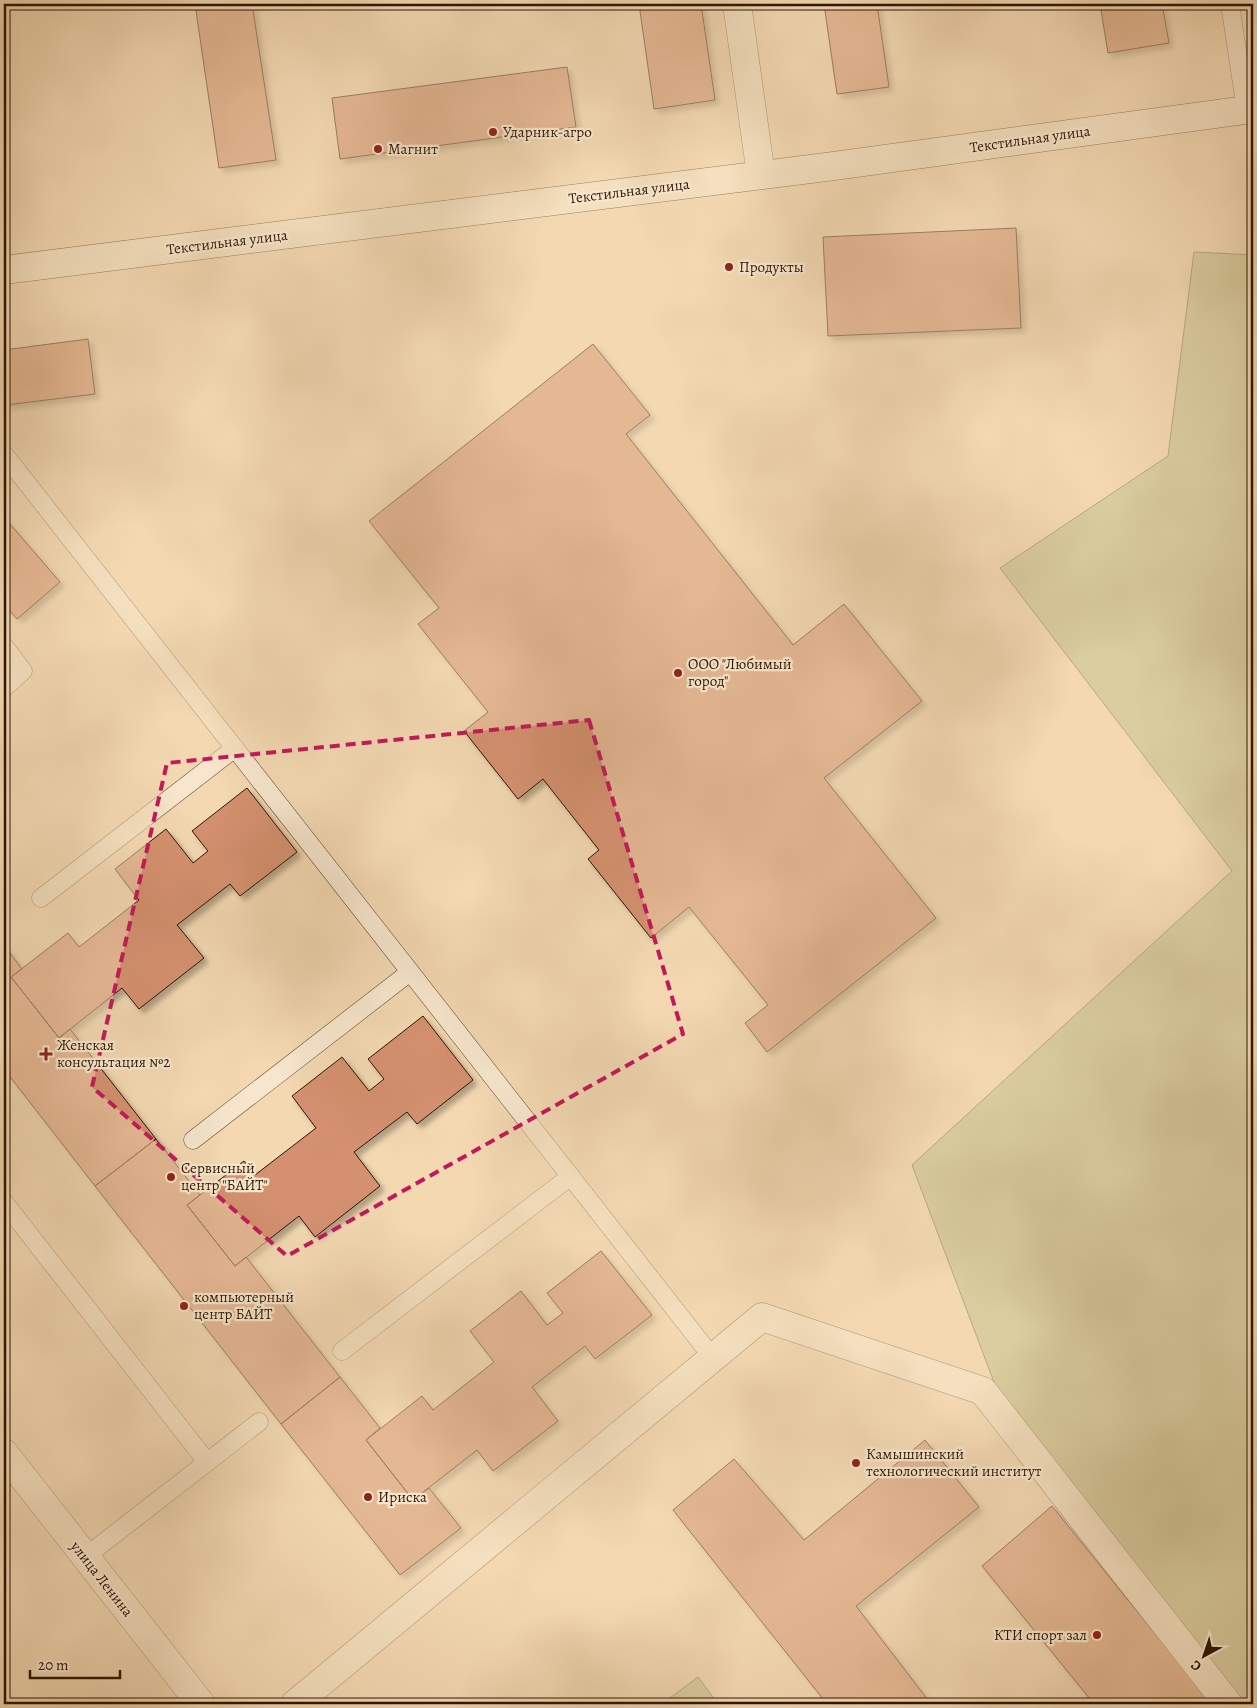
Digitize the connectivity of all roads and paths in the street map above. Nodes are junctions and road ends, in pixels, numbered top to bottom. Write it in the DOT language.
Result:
graph roads {
  1 [pos="737,4"];
  2 [pos="1230,4"];
  3 [pos="1250,109"];
  4 [pos="761,175"];
  5 [pos="4,270"];
  6 [pos="4,454"];
  7 [pos="4,646"];
  8 [pos="4,688"];
  9 [pos="235,748"];
  10 [pos="41,898"];
  11 [pos="410,972"];
  12 [pos="193,1140"];
  13 [pos="570,1176"];
  14 [pos="4,1202"];
  15 [pos="342,1352"];
  16 [pos="713,1358"];
  17 [pos="259,1422"];
  18 [pos="4,1453"];
  19 [pos="207,1462"];
  20 [pos="84,1557"];
  21 [pos="201,1704"];
  22 [pos="295,1704"];
  23 [pos="1228,1704"];
  1 -- 4 [label="street"];
  2 -- 3 [label="lane"];
  3 -- 4 [label="street, Текстильная улица"];
  4 -- 5 [label="street, Текстильная улица"];
  6 -- 9 [label="lane"];
  7 -- 8 [label="lane"];
  9 -- 10 [label="lane"];
  9 -- 11 [label="lane"];
  11 -- 12 [label="lane"];
  11 -- 13 [label="lane"];
  13 -- 15 [label="lane"];
  13 -- 16 [label="lane"];
  14 -- 19 [label="lane"];
  16 -- 22 [label="street"];
  16 -- 23 [label="street"];
  17 -- 19 [label="lane"];
  18 -- 20 [label="street, улица Ленина"];
  19 -- 20 [label="lane"];
  20 -- 21 [label="street, улица Ленина"];
}
